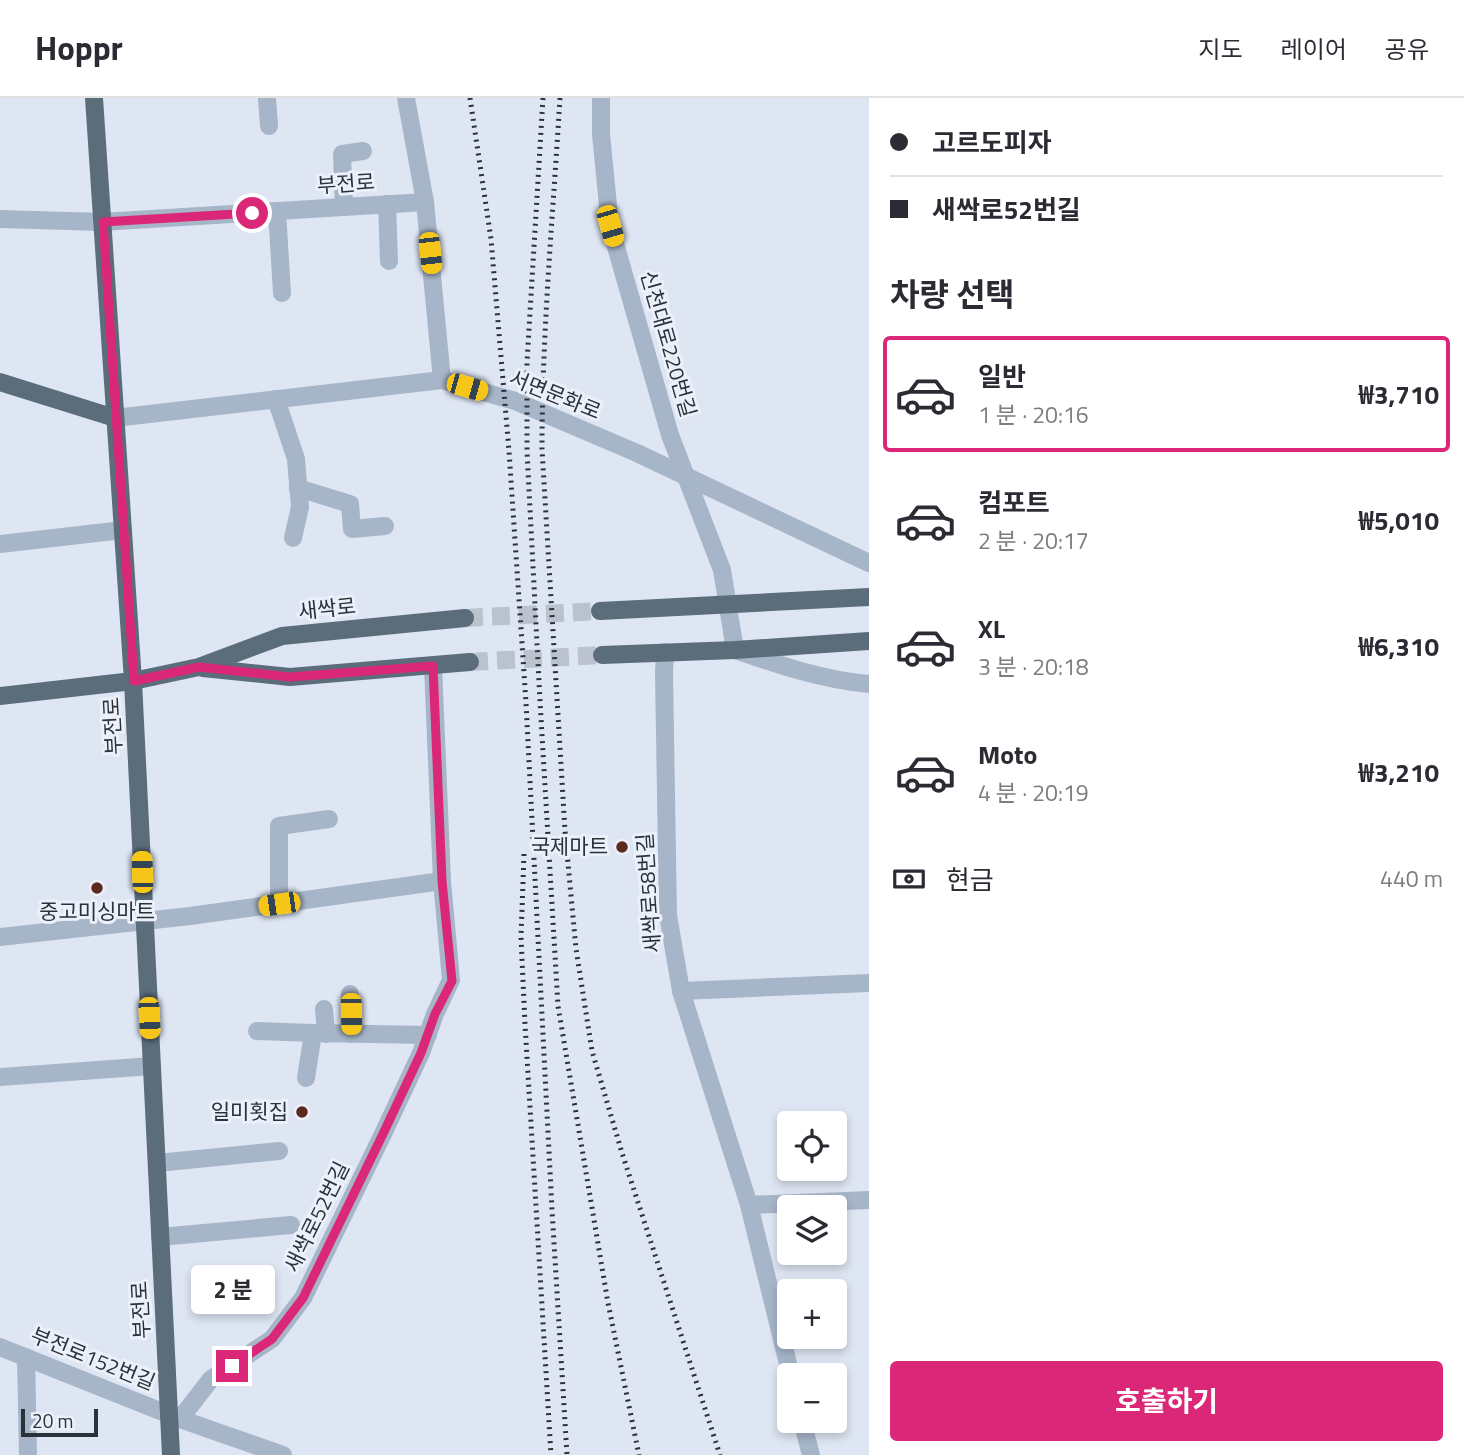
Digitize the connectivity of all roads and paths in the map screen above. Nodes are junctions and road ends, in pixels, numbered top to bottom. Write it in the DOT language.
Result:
graph roads {
  1 [pos="94,98"];
  2 [pos="267,98"];
  3 [pos="406,98"];
  4 [pos="601,98"];
  5 [pos="269,126"];
  6 [pos="363,151"];
  7 [pos="425,202"];
  8 [pos="387,204"];
  9 [pos="344,207"];
  10 [pos="277,211"];
  11 [pos="0,219"];
  12 [pos="103,222"];
  13 [pos="389,261"];
  14 [pos="282,293"];
  15 [pos="442,380"];
  16 [pos="0,382"];
  17 [pos="276,399"];
  18 [pos="116,418"];
  19 [pos="686,476"];
  20 [pos="298,488"];
  21 [pos="385,527"];
  22 [pos="123,530"];
  23 [pos="293,538"];
  24 [pos="0,544"];
  25 [pos="869,563"];
  26 [pos="869,597"];
  27 [pos="728,604"];
  28 [pos="600,611"];
  29 [pos="465,618"];
  30 [pos="869,641"];
  31 [pos="735,650"];
  32 [pos="665,652"];
  33 [pos="603,655"];
  34 [pos="470,662"];
  35 [pos="433,666"];
  36 [pos="199,667"];
  37 [pos="134,681"];
  38 [pos="869,684"];
  39 [pos="0,696"];
  40 [pos="329,820"];
  41 [pos="442,881"];
  42 [pos="279,904"];
  43 [pos="144,921"];
  44 [pos="0,937"];
  45 [pos="869,983"];
  46 [pos="681,991"];
  47 [pos="350,994"];
  48 [pos="324,1009"];
  49 [pos="257,1031"];
  50 [pos="320,1034"];
  51 [pos="351,1034"];
  52 [pos="428,1035"];
  53 [pos="152,1066"];
  54 [pos="0,1077"];
  55 [pos="306,1078"];
  56 [pos="279,1151"];
  57 [pos="157,1163"];
  58 [pos="869,1200"];
  59 [pos="749,1205"];
  60 [pos="291,1225"];
  61 [pos="160,1237"];
  62 [pos="0,1347"];
  63 [pos="26,1357"];
  64 [pos="788,1363"];
  65 [pos="174,1416"];
  66 [pos="805,1433"];
  67 [pos="28,1455"];
  68 [pos="171,1455"];
  69 [pos="283,1455"];
  70 [pos="811,1455"];
  1 -- 12 [label="main road, 부전로"];
  2 -- 5 [label="street"];
  3 -- 7 [label="street"];
  4 -- 19 [label="street, 신천대로220번길"];
  6 -- 9 [label="street"];
  7 -- 8 [label="street, 부전로"];
  7 -- 15 [label="street"];
  8 -- 9 [label="street, 부전로"];
  8 -- 13 [label="street"];
  9 -- 10 [label="street, 부전로"];
  10 -- 12 [label="street, 부전로"];
  10 -- 14 [label="street"];
  11 -- 12 [label="street, 부전로"];
  12 -- 18 [label="main road, 부전로"];
  15 -- 17 [label="street, 서면문화로"];
  15 -- 19 [label="street, 서면문화로"];
  16 -- 18 [label="main road, 서면문화로"];
  17 -- 18 [label="street, 서면문화로"];
  17 -- 20 [label="street"];
  18 -- 22 [label="main road, 부전로"];
  19 -- 25 [label="street, 서면문화로"];
  19 -- 27 [label="street"];
  20 -- 21 [label="street"];
  20 -- 23 [label="street"];
  22 -- 24 [label="street"];
  22 -- 37 [label="main road, 부전로"];
  26 -- 27 [label="main road"];
  27 -- 28 [label="main road"];
  27 -- 31 [label="street"];
  29 -- 36 [label="main road, 새싹로"];
  30 -- 31 [label="main road"];
  31 -- 32 [label="main road"];
  31 -- 38 [label="street"];
  32 -- 33 [label="main road"];
  32 -- 46 [label="street, 새싹로58번길"];
  34 -- 35 [label="main road, 새싹로"];
  35 -- 36 [label="main road, 새싹로"];
  35 -- 41 [label="street, 새싹로52번길"];
  36 -- 37 [label="main road, 새싹로"];
  37 -- 39 [label="main road, 새싹로"];
  37 -- 43 [label="main road, 부전로"];
  40 -- 42 [label="street"];
  41 -- 42 [label="street"];
  41 -- 52 [label="street, 새싹로52번길"];
  42 -- 43 [label="street"];
  43 -- 44 [label="street"];
  43 -- 53 [label="main road, 부전로"];
  45 -- 46 [label="street"];
  46 -- 59 [label="street, 새싹로58번길"];
  47 -- 51 [label="street"];
  48 -- 50 [label="street"];
  49 -- 50 [label="street"];
  50 -- 51 [label="street"];
  50 -- 55 [label="street"];
  51 -- 52 [label="street"];
  52 -- 65 [label="street, 새싹로52번길"];
  53 -- 54 [label="street"];
  53 -- 57 [label="main road, 부전로"];
  56 -- 57 [label="street"];
  57 -- 61 [label="main road, 부전로"];
  58 -- 59 [label="street"];
  59 -- 64 [label="street, 새싹로58번길"];
  60 -- 61 [label="street"];
  61 -- 65 [label="main road, 부전로"];
  62 -- 63 [label="street, 부전로152번길"];
  63 -- 65 [label="street, 부전로152번길"];
  63 -- 67 [label="street"];
  65 -- 68 [label="main road, 부전로"];
  65 -- 69 [label="street, 부전로152번길"];
  66 -- 70 [label="street"];
}
